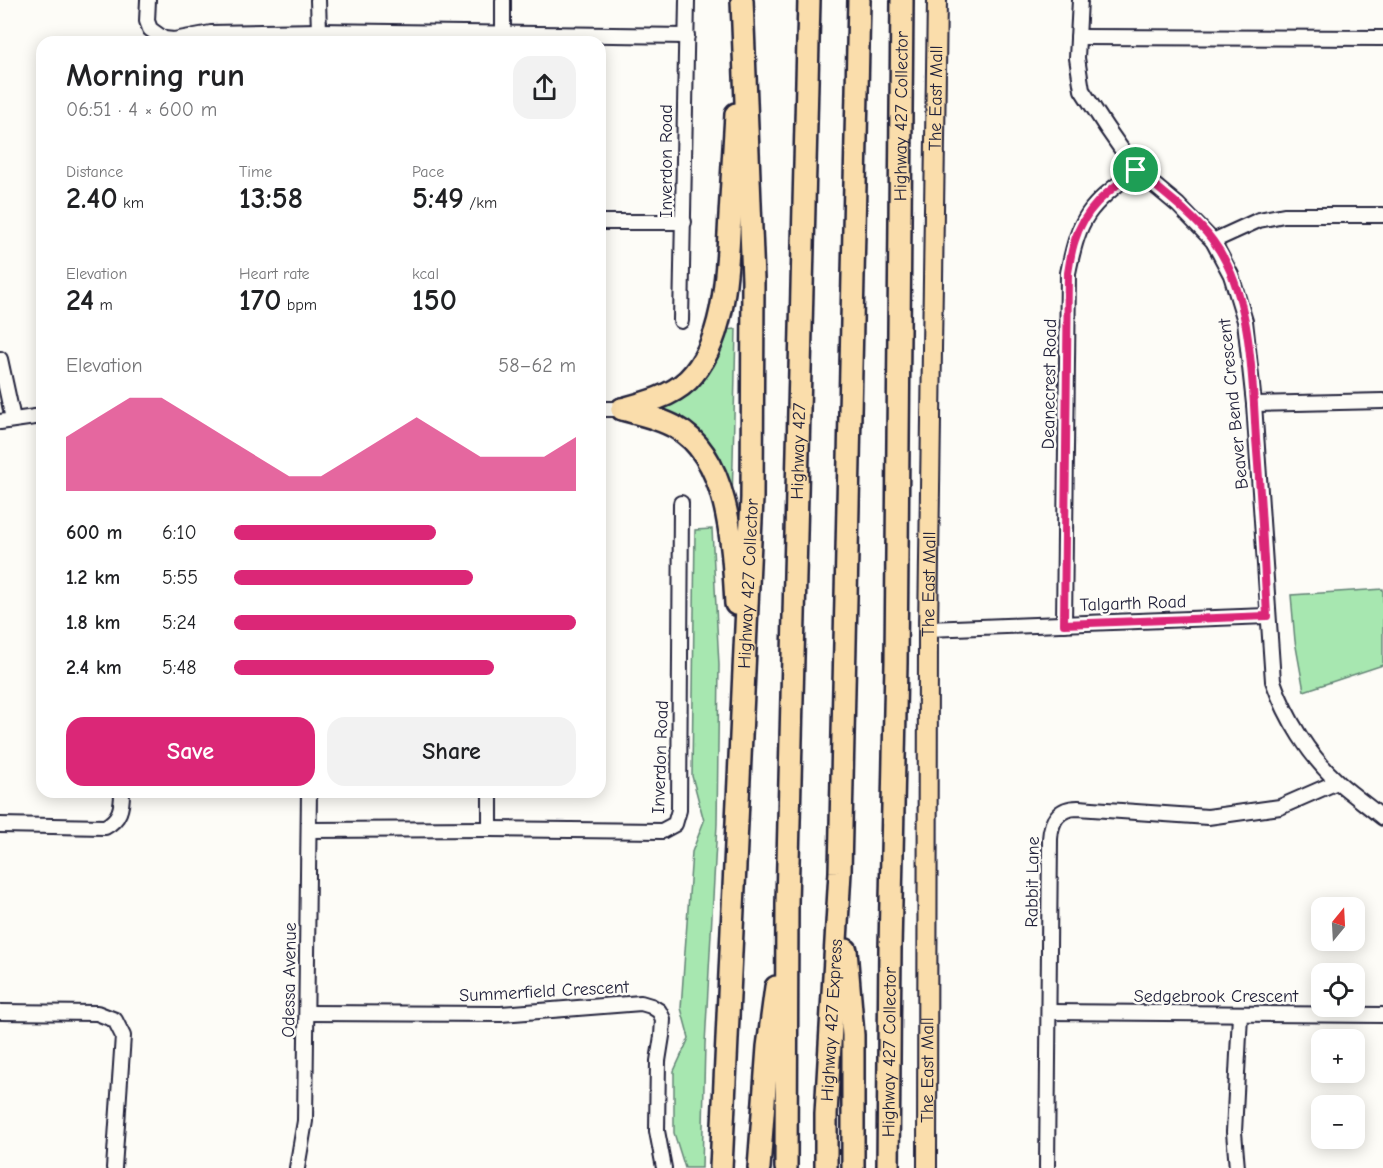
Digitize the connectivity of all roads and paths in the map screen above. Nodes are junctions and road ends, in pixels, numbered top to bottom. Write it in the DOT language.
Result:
graph roads {
  1 [pos="148,0"];
  2 [pos="318,0"];
  3 [pos="503,0"];
  4 [pos="687,0"];
  5 [pos="809,0"];
  6 [pos="859,0"];
  7 [pos="902,0"];
  8 [pos="937,0"];
  9 [pos="1080,0"];
  10 [pos="742,4"];
  11 [pos="319,31"];
  12 [pos="503,33"];
  13 [pos="160,36"];
  14 [pos="195,36"];
  15 [pos="687,36"];
  16 [pos="1078,37"];
  17 [pos="1383,38"];
  18 [pos="1136,170"];
  19 [pos="1383,215"];
  20 [pos="606,222"];
  21 [pos="684,222"];
  22 [pos="1213,241"];
  23 [pos="681,321"];
  24 [pos="0,359"];
  25 [pos="1383,401"];
  26 [pos="1254,404"];
  27 [pos="606,409"];
  28 [pos="622,409"];
  29 [pos="36,417"];
  30 [pos="6,420"];
  31 [pos="681,503"];
  32 [pos="1267,616"];
  33 [pos="1064,624"];
  34 [pos="928,629"];
  35 [pos="742,739"];
  36 [pos="1337,782"];
  37 [pos="122,798"];
  38 [pos="309,798"];
  39 [pos="490,798"];
  40 [pos="1383,818"];
  41 [pos="0,825"];
  42 [pos="490,829"];
  43 [pos="309,830"];
  44 [pos="840,872"];
  45 [pos="787,903"];
  46 [pos="0,1012"];
  47 [pos="1048,1012"];
  48 [pos="307,1013"];
  49 [pos="1240,1015"];
  50 [pos="1383,1015"];
  51 [pos="114,1168"];
  52 [pos="297,1168"];
  53 [pos="664,1168"];
  54 [pos="721,1168"];
  55 [pos="759,1168"];
  56 [pos="786,1168"];
  57 [pos="826,1168"];
  58 [pos="853,1168"];
  59 [pos="888,1168"];
  60 [pos="927,1168"];
  61 [pos="1047,1168"];
  62 [pos="1237,1168"];
  1 -- 13 [label="street"];
  2 -- 11 [label="street"];
  3 -- 12 [label="street"];
  4 -- 15 [label="street, Inverdon Road"];
  5 -- 45 [label="highway, Highway 427"];
  6 -- 44 [label="highway"];
  7 -- 59 [label="highway, Highway 427 Collector"];
  8 -- 34 [label="main road, The East Mall"];
  9 -- 16 [label="street, Beaver Bend Crescent"];
  10 -- 28 [label="highway"];
  10 -- 35 [label="highway, Highway 427 Collector"];
  11 -- 12 [label="street"];
  11 -- 14 [label="street"];
  12 -- 15 [label="street"];
  15 -- 21 [label="street, Inverdon Road"];
  16 -- 17 [label="street"];
  16 -- 18 [label="street, Beaver Bend Crescent"];
  18 -- 22 [label="street, Beaver Bend Crescent"];
  18 -- 33 [label="street, Deanecrest Road"];
  19 -- 22 [label="street"];
  20 -- 21 [label="street"];
  21 -- 23 [label="street, Inverdon Road"];
  22 -- 26 [label="street, Beaver Bend Crescent"];
  24 -- 30 [label="street"];
  25 -- 26 [label="street"];
  26 -- 32 [label="street, Beaver Bend Crescent"];
  27 -- 28 [label="street"];
  28 -- 35 [label="highway"];
  29 -- 30 [label="street"];
  31 -- 42 [label="street, Inverdon Road"];
  32 -- 33 [label="street, Talgarth Road"];
  32 -- 36 [label="street, Beaver Bend Crescent"];
  33 -- 34 [label="street, Talgarth Road"];
  34 -- 60 [label="main road, The East Mall"];
  35 -- 54 [label="highway, Highway 427 Collector"];
  36 -- 40 [label="street, Beaver Bend Crescent"];
  36 -- 47 [label="street, Rabbit Lane"];
  37 -- 41 [label="street"];
  38 -- 43 [label="street, Odessa Avenue"];
  39 -- 42 [label="street"];
  42 -- 43 [label="street, Inverdon Road"];
  43 -- 48 [label="street, Odessa Avenue"];
  44 -- 57 [label="highway, Highway 427 Express"];
  44 -- 58 [label="highway"];
  45 -- 55 [label="highway"];
  45 -- 56 [label="highway"];
  46 -- 51 [label="street"];
  47 -- 49 [label="street, Sedgebrook Crescent"];
  47 -- 61 [label="street, Rabbit Lane"];
  48 -- 52 [label="street, Odessa Avenue"];
  48 -- 53 [label="street, Summerfield Crescent"];
  49 -- 50 [label="street, Sedgebrook Crescent"];
  49 -- 62 [label="street"];
}
